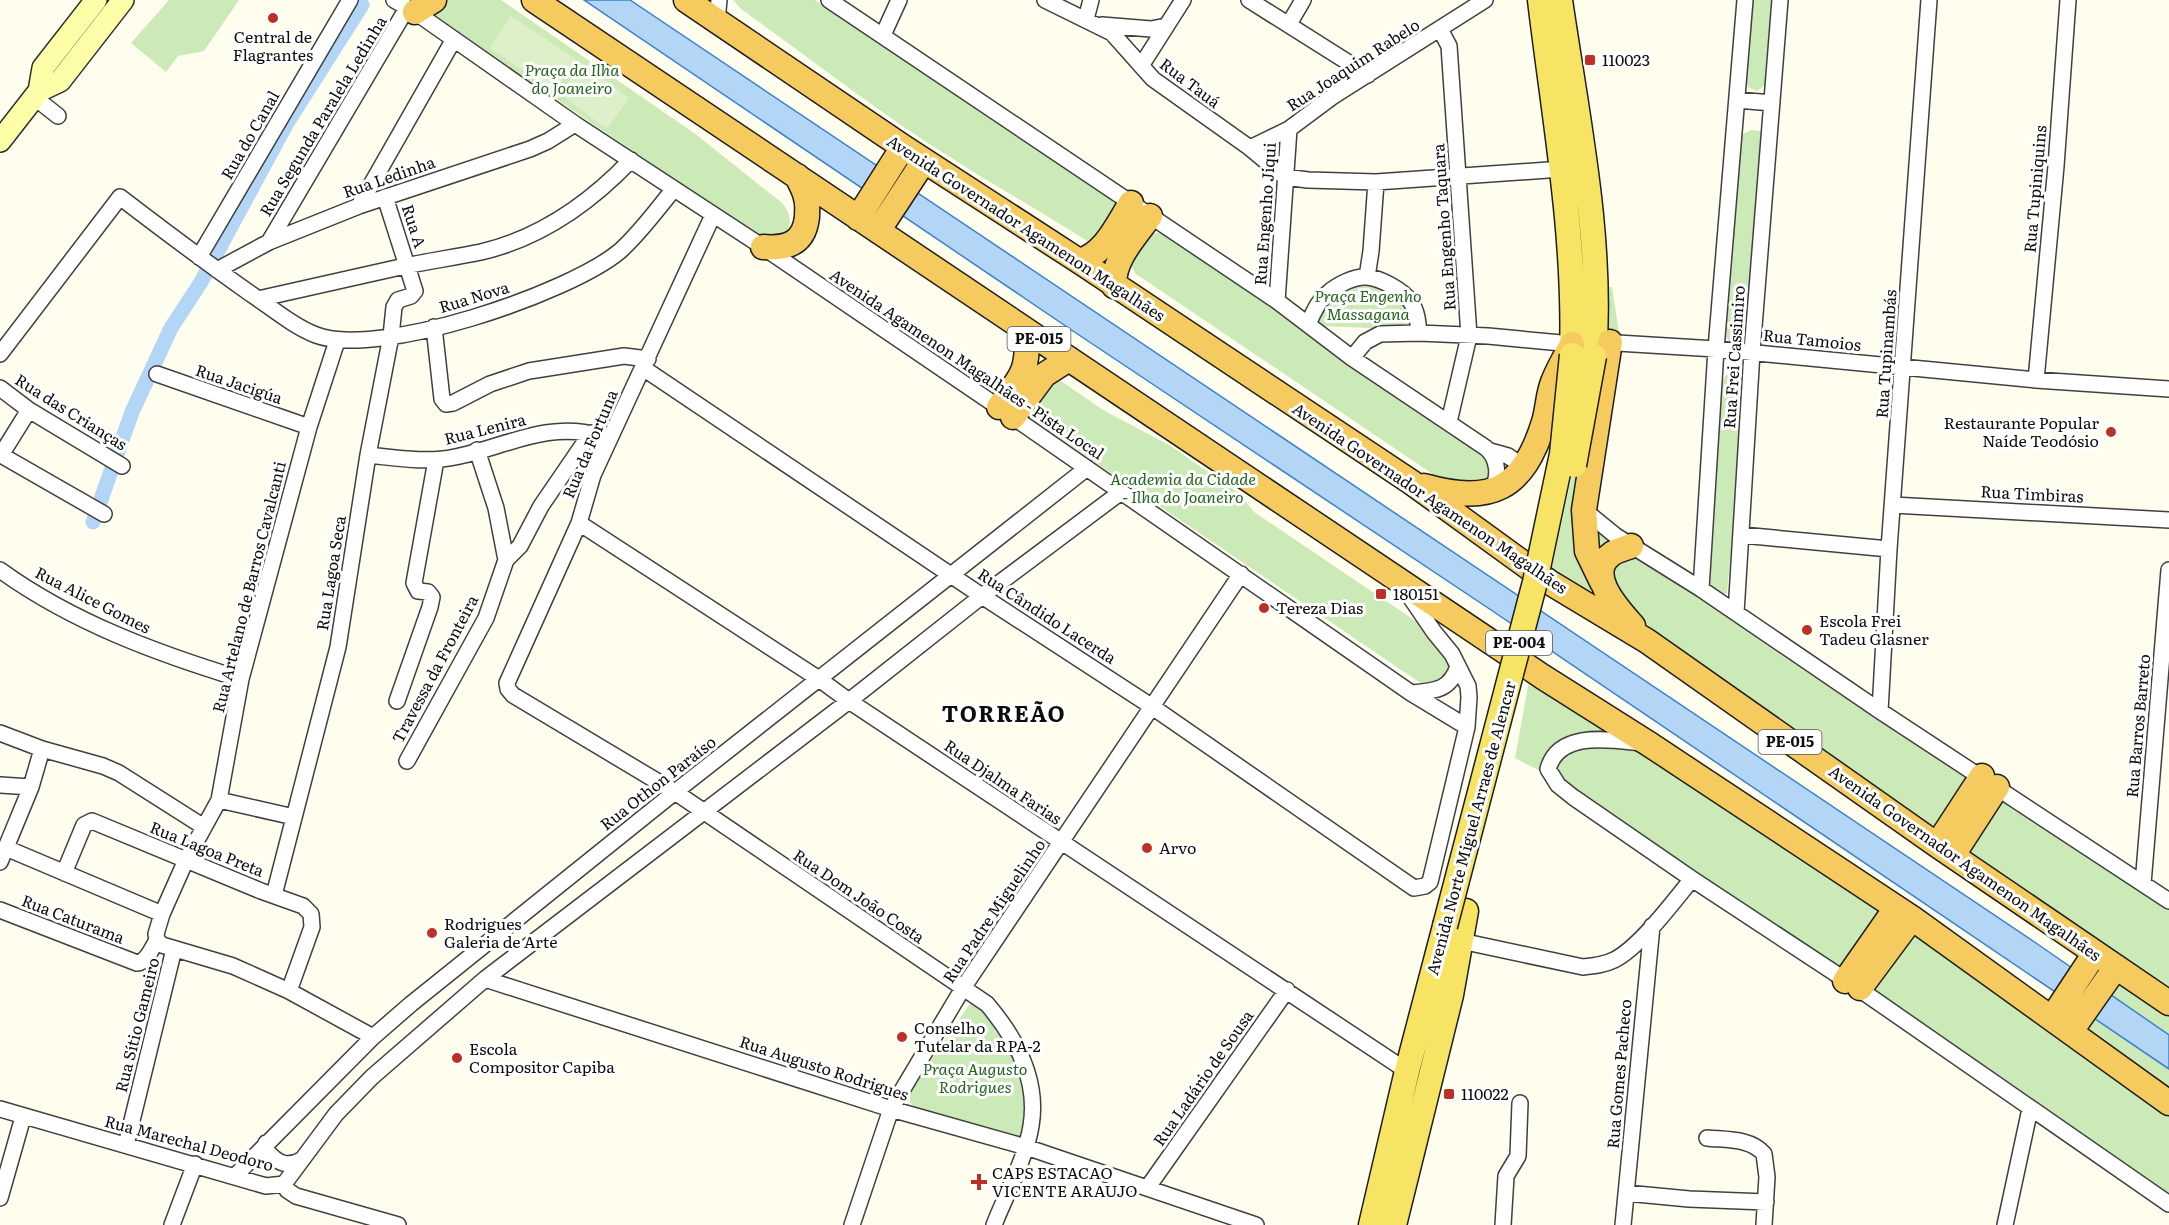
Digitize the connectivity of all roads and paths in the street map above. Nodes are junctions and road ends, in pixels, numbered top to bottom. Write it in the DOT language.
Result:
graph roads {
  1 [pos="96,0"];
  2 [pos="123,0"];
  3 [pos="350,0"];
  4 [pos="534,0"];
  5 [pos="686,0"];
  6 [pos="829,0"];
  7 [pos="899,0"];
  8 [pos="1045,0"];
  9 [pos="1091,0"];
  10 [pos="1183,0"];
  11 [pos="1249,0"];
  12 [pos="1303,0"];
  13 [pos="1540,0"];
  14 [pos="1560,0"];
  15 [pos="1745,0"];
  16 [pos="1780,0"];
  17 [pos="1929,0"];
  18 [pos="2068,0"];
  19 [pos="1477,2"];
  20 [pos="413,5"];
  21 [pos="718,10"];
  22 [pos="1093,22"];
  23 [pos="1289,24"];
  24 [pos="1166,26"];
  25 [pos="1440,29"];
  26 [pos="883,35"];
  27 [pos="454,39"];
  28 [pos="1141,66"];
  29 [pos="1368,75"];
  30 [pos="37,94"];
  31 [pos="1737,100"];
  32 [pos="1772,103"];
  33 [pos="58,116"];
  34 [pos="575,124"];
  35 [pos="1289,129"];
  36 [pos="0,141"];
  37 [pos="1250,148"];
  38 [pos="631,160"];
  39 [pos="908,163"];
  40 [pos="1562,169"];
  41 [pos="1458,175"];
  42 [pos="797,176"];
  43 [pos="1285,177"];
  44 [pos="1376,182"];
  45 [pos="673,190"];
  46 [pos="386,197"];
  47 [pos="359,206"];
  48 [pos="1141,210"];
  49 [pos="713,215"];
  50 [pos="874,216"];
  51 [pos="269,242"];
  52 [pos="763,248"];
  53 [pos="1079,261"];
  54 [pos="208,263"];
  55 [pos="407,266"];
  56 [pos="1367,277"];
  57 [pos="1114,286"];
  58 [pos="258,299"];
  59 [pos="1277,301"];
  60 [pos="1308,324"];
  61 [pos="434,327"];
  62 [pos="1027,331"];
  63 [pos="1419,333"];
  64 [pos="391,336"];
  65 [pos="1469,336"];
  66 [pos="337,341"];
  67 [pos="1588,348"];
  68 [pos="1716,349"];
  69 [pos="1752,352"];
  70 [pos="0,354"];
  71 [pos="1352,358"];
  72 [pos="1069,359"];
  73 [pos="645,363"];
  74 [pos="1903,368"];
  75 [pos="157,374"];
  76 [pos="2036,380"];
  77 [pos="0,388"];
  78 [pos="2169,388"];
  79 [pos="29,410"];
  80 [pos="1006,412"];
  81 [pos="1449,422"];
  82 [pos="309,427"];
  83 [pos="591,433"];
  84 [pos="610,440"];
  85 [pos="477,450"];
  86 [pos="1490,451"];
  87 [pos="1,455"];
  88 [pos="368,455"];
  89 [pos="436,460"];
  90 [pos="122,466"];
  91 [pos="1524,466"];
  92 [pos="1087,468"];
  93 [pos="1411,482"];
  94 [pos="1121,492"];
  95 [pos="1490,492"];
  96 [pos="1893,504"];
  97 [pos="1584,510"];
  98 [pos="103,514"];
  99 [pos="2169,520"];
  100 [pos="579,523"];
  101 [pos="1742,535"];
  102 [pos="1631,546"];
  103 [pos="1889,549"];
  104 [pos="506,560"];
  105 [pos="0,570"];
  106 [pos="2169,570"];
  107 [pos="950,574"];
  108 [pos="1241,574"];
  109 [pos="1400,581"];
  110 [pos="1602,582"];
  111 [pos="1701,589"];
  112 [pos="982,596"];
  113 [pos="1736,613"];
  114 [pos="1647,641"];
  115 [pos="1458,666"];
  116 [pos="241,679"];
  117 [pos="819,679"];
  118 [pos="508,689"];
  119 [pos="1411,693"];
  120 [pos="397,700"];
  121 [pos="849,701"];
  122 [pos="1151,706"];
  123 [pos="1880,711"];
  124 [pos="1467,727"];
  125 [pos="0,733"];
  126 [pos="1649,744"];
  127 [pos="2153,748"];
  128 [pos="2169,748"];
  129 [pos="42,749"];
  130 [pos="407,761"];
  131 [pos="1989,782"];
  132 [pos="0,785"];
  133 [pos="31,787"];
  134 [pos="675,792"];
  135 [pos="219,800"];
  136 [pos="703,812"];
  137 [pos="294,817"];
  138 [pos="204,827"];
  139 [pos="1061,843"];
  140 [pos="3,849"];
  141 [pos="1945,850"];
  142 [pos="186,860"];
  143 [pos="64,873"];
  144 [pos="1692,879"];
  145 [pos="1430,882"];
  146 [pos="2143,884"];
  147 [pos="274,895"];
  148 [pos="2169,901"];
  149 [pos="0,910"];
  150 [pos="1904,913"];
  151 [pos="162,914"];
  152 [pos="1652,926"];
  153 [pos="1453,934"];
  154 [pos="157,940"];
  155 [pos="174,949"];
  156 [pos="2090,960"];
  157 [pos="2112,973"];
  158 [pos="485,979"];
  159 [pos="1852,985"];
  160 [pos="963,988"];
  161 [pos="1287,990"];
  162 [pos="288,991"];
  163 [pos="2169,1003"];
  164 [pos="2064,1020"];
  165 [pos="373,1037"];
  166 [pos="1407,1071"];
  167 [pos="1520,1103"];
  168 [pos="2169,1103"];
  169 [pos="0,1109"];
  170 [pos="891,1109"];
  171 [pos="2030,1109"];
  172 [pos="23,1117"];
  173 [pos="1707,1138"];
  174 [pos="266,1143"];
  175 [pos="126,1145"];
  176 [pos="1026,1147"];
  177 [pos="301,1160"];
  178 [pos="195,1164"];
  179 [pos="235,1176"];
  180 [pos="284,1184"];
  181 [pos="1148,1187"];
  182 [pos="1626,1194"];
  183 [pos="0,1198"];
  184 [pos="1766,1202"];
  185 [pos="2169,1204"];
  186 [pos="172,1225"];
  187 [pos="398,1225"];
  188 [pos="852,1225"];
  189 [pos="994,1225"];
  190 [pos="1256,1225"];
  191 [pos="1371,1225"];
  192 [pos="1394,1225"];
  193 [pos="1503,1225"];
  194 [pos="1623,1225"];
  195 [pos="1764,1225"];
  196 [pos="2005,1225"];
  1 -- 30 [label="main road"];
  2 -- 30 [label="main road"];
  3 -- 54 [label="street, Rua do Canal"];
  4 -- 42 [label="highway, PE-015"];
  5 -- 21 [label="highway, Avenida Governador Agamenon Magalhães / PE-015"];
  6 -- 26 [label="street"];
  7 -- 26 [label="street"];
  8 -- 22 [label="street, Rua Tauá"];
  9 -- 22 [label="street"];
  10 -- 24 [label="street"];
  11 -- 23 [label="street"];
  12 -- 23 [label="street"];
  13 -- 40 [label="main road, Avenida Norte Miguel Arraes de Alencar / PE-004"];
  14 -- 67 [label="main road, Avenida Norte Miguel Arraes de Alencar / PE-004"];
  15 -- 31 [label="street, Rua Frei Cassimiro"];
  16 -- 32 [label="street, Rua Frei Cassimiro"];
  17 -- 74 [label="street, Rua Tupinambás"];
  18 -- 76 [label="street, Rua Tupiniquins"];
  19 -- 25 [label="street, Rua Joaquim Rabelo"];
  20 -- 27 [label="street"];
  20 -- 51 [label="street, Rua Segunda Paralela Ledinha"];
  21 -- 39 [label="highway, Avenida Governador Agamenon Magalhães / PE-015"];
  22 -- 24 [label="street"];
  22 -- 28 [label="street, Rua Tauá"];
  23 -- 29 [label="street"];
  24 -- 28 [label="street"];
  25 -- 29 [label="street, Rua Joaquim Rabelo"];
  25 -- 41 [label="street, Rua Engenho Taquara"];
  26 -- 48 [label="street"];
  27 -- 34 [label="street"];
  27 -- 47 [label="street"];
  28 -- 37 [label="street, Rua Tauá"];
  29 -- 35 [label="street, Rua Joaquim Rabelo"];
  30 -- 33 [label="street"];
  30 -- 36 [label="main road"];
  31 -- 32 [label="street"];
  31 -- 68 [label="street, Rua Frei Cassimiro"];
  32 -- 69 [label="street, Rua Frei Cassimiro"];
  34 -- 38 [label="street"];
  34 -- 46 [label="street, Rua Ledinha"];
  35 -- 37 [label="street, Rua Joaquim Rabelo"];
  35 -- 43 [label="street, Rua Engenho Jiqui"];
  37 -- 43 [label="street, Rua Tauá"];
  38 -- 45 [label="street"];
  38 -- 55 [label="street"];
  39 -- 50 [label="highway"];
  39 -- 53 [label="highway, Avenida Governador Agamenon Magalhães / PE-015"];
  40 -- 41 [label="street"];
  40 -- 67 [label="main road, Avenida Norte Miguel Arraes de Alencar / PE-004"];
  41 -- 44 [label="street"];
  41 -- 65 [label="street, Rua Engenho Taquara"];
  42 -- 50 [label="highway, PE-015"];
  42 -- 52 [label="highway"];
  43 -- 44 [label="street"];
  43 -- 59 [label="street, Rua Engenho Jiqui"];
  44 -- 56 [label="street"];
  45 -- 49 [label="street"];
  45 -- 61 [label="street, Rua Nova"];
  46 -- 47 [label="street, Rua Ledinha"];
  46 -- 55 [label="street, Rua A"];
  47 -- 51 [label="street, Rua Ledinha"];
  48 -- 53 [label="highway"];
  48 -- 57 [label="highway"];
  48 -- 59 [label="street"];
  49 -- 52 [label="street, Avenida Agamenon Magalhães - Pista Local"];
  49 -- 73 [label="street, Rua da Fortuna"];
  50 -- 62 [label="highway, PE-015"];
  51 -- 54 [label="street, Rua Ledinha"];
  52 -- 80 [label="street, Avenida Agamenon Magalhães - Pista Local"];
  53 -- 57 [label="highway, Avenida Governador Agamenon Magalhães / PE-015"];
  54 -- 58 [label="street, Rua Nova"];
  54 -- 70 [label="street, Rua Nova"];
  55 -- 58 [label="street"];
  55 -- 64 [label="street, Rua Lagoa Seca"];
  56 -- 60 [label="street"];
  56 -- 63 [label="street"];
  57 -- 93 [label="highway, Avenida Governador Agamenon Magalhães / PE-015"];
  58 -- 66 [label="street, Rua Nova"];
  59 -- 60 [label="street"];
  60 -- 71 [label="street"];
  61 -- 64 [label="street, Rua Nova"];
  61 -- 73 [label="street, Rua Lenira"];
  62 -- 72 [label="highway, PE-015"];
  62 -- 80 [label="highway"];
  63 -- 65 [label="street, Rua Tamoios"];
  63 -- 71 [label="street, Rua Tamoios"];
  64 -- 66 [label="street, Rua Nova"];
  64 -- 88 [label="street, Rua Lagoa Seca"];
  65 -- 67 [label="street, Rua Tamoios"];
  65 -- 81 [label="street, Rua Engenho Taquara"];
  66 -- 82 [label="street, Rua Artelano de Barros Cavalcanti"];
  67 -- 68 [label="street, Rua Tamoios"];
  67 -- 91 [label="highway"];
  67 -- 97 [label="highway"];
  67 -- 153 [label="main road, Avenida Norte Miguel Arraes de Alencar / PE-004, bridge"];
  67 -- 153 [label="main road, Avenida Norte Miguel Arraes de Alencar / PE-004, bridge"];
  68 -- 69 [label="street, Rua Tamoios"];
  68 -- 111 [label="street, Rua Frei Cassimiro"];
  69 -- 74 [label="street, Rua Tamoios"];
  69 -- 101 [label="street, Rua Frei Cassimiro"];
  71 -- 81 [label="street"];
  72 -- 80 [label="highway"];
  72 -- 109 [label="highway, PE-015"];
  73 -- 84 [label="street, Rua da Fortuna"];
  73 -- 107 [label="street, Rua Cândido Lacerda"];
  74 -- 76 [label="street, Rua Tamoios"];
  74 -- 96 [label="street, Rua Tupinambás"];
  75 -- 82 [label="street, Rua Jacigúa"];
  76 -- 78 [label="street, Rua Tamoios"];
  77 -- 79 [label="street, Rua das Crianças"];
  79 -- 87 [label="street"];
  79 -- 90 [label="street, Rua das Crianças"];
  80 -- 92 [label="street, Avenida Agamenon Magalhães - Pista Local"];
  81 -- 86 [label="street"];
  82 -- 116 [label="street, Rua Artelano de Barros Cavalcanti"];
  83 -- 84 [label="street, Rua Lenira"];
  83 -- 85 [label="street, Rua Lenira"];
  83 -- 104 [label="street, Travessa da Fronteira"];
  84 -- 100 [label="street, Rua da Fortuna"];
  85 -- 89 [label="street, Rua Lenira"];
  85 -- 104 [label="street, Travessa da Fronteira"];
  86 -- 91 [label="street"];
  86 -- 95 [label="street"];
  87 -- 98 [label="street"];
  88 -- 89 [label="street, Rua Lenira"];
  88 -- 137 [label="street, Rua Lagoa Seca"];
  89 -- 120 [label="street"];
  91 -- 95 [label="highway"];
  92 -- 94 [label="street, Avenida Agamenon Magalhães - Pista Local"];
  92 -- 107 [label="street, Rua Othon Paraíso"];
  93 -- 95 [label="highway"];
  93 -- 114 [label="highway, Avenida Governador Agamenon Magalhães / PE-015"];
  94 -- 108 [label="street, Avenida Agamenon Magalhães - Pista Local"];
  94 -- 112 [label="street"];
  96 -- 99 [label="street, Rua Timbiras"];
  96 -- 103 [label="street, Rua Tupinambás"];
  97 -- 102 [label="street"];
  97 -- 110 [label="highway"];
  100 -- 117 [label="street, Rua Djalma Farias"];
  100 -- 118 [label="street, Rua da Fortuna"];
  101 -- 103 [label="street"];
  101 -- 113 [label="street, Rua Frei Cassimiro"];
  102 -- 110 [label="highway"];
  102 -- 111 [label="street"];
  103 -- 123 [label="street, Rua Tupinambás"];
  104 -- 130 [label="street, Travessa da Fronteira"];
  105 -- 116 [label="street, Rua Alice Gomes"];
  106 -- 127 [label="street, Rua Barros Barreto"];
  107 -- 112 [label="street, Rua Cândido Lacerda"];
  107 -- 117 [label="street, Rua Othon Paraíso"];
  108 -- 119 [label="street, Avenida Agamenon Magalhães - Pista Local"];
  108 -- 122 [label="street, Rua Padre Miguelinho"];
  109 -- 115 [label="street, Avenida Norte Miguel Arraes de Alencar"];
  109 -- 126 [label="highway, PE-015"];
  110 -- 114 [label="highway"];
  111 -- 113 [label="street"];
  112 -- 121 [label="street"];
  112 -- 122 [label="street, Rua Cândido Lacerda"];
  113 -- 123 [label="street"];
  114 -- 141 [label="highway, Avenida Governador Agamenon Magalhães / PE-015"];
  115 -- 119 [label="street"];
  115 -- 124 [label="street, Avenida Norte Miguel Arraes de Alencar"];
  116 -- 135 [label="street, Rua Artelano de Barros Cavalcanti"];
  117 -- 121 [label="street, Rua Djalma Farias"];
  117 -- 134 [label="street, Rua Othon Paraíso"];
  118 -- 134 [label="street, Rua Dom João Costa"];
  119 -- 124 [label="street, Avenida Agamenon Magalhães - Pista Local"];
  121 -- 136 [label="street"];
  121 -- 139 [label="street, Rua Djalma Farias"];
  122 -- 139 [label="street, Rua Padre Miguelinho"];
  122 -- 145 [label="street, Rua Cândido Lacerda"];
  123 -- 131 [label="street"];
  124 -- 145 [label="street, Avenida Norte Miguel Arraes de Alencar"];
  125 -- 129 [label="street"];
  126 -- 144 [label="street"];
  126 -- 150 [label="highway, PE-015"];
  127 -- 128 [label="street"];
  127 -- 146 [label="street, Rua Barros Barreto"];
  129 -- 133 [label="street"];
  129 -- 138 [label="street"];
  131 -- 141 [label="highway"];
  131 -- 146 [label="street"];
  132 -- 133 [label="street"];
  133 -- 140 [label="street"];
  134 -- 136 [label="street, Rua Dom João Costa"];
  134 -- 165 [label="street, Rua Othon Paraíso"];
  135 -- 137 [label="street"];
  135 -- 138 [label="street, Rua Artelano de Barros Cavalcanti"];
  136 -- 158 [label="street"];
  136 -- 160 [label="street, Rua Dom João Costa"];
  137 -- 147 [label="street, Rua Lagoa Seca"];
  138 -- 142 [label="street, Rua Artelano de Barros Cavalcanti"];
  139 -- 160 [label="street, Rua Padre Miguelinho"];
  139 -- 161 [label="street, Rua Djalma Farias"];
  140 -- 143 [label="street"];
  141 -- 156 [label="highway, Avenida Governador Agamenon Magalhães / PE-015"];
  142 -- 143 [label="street, Rua Lagoa Preta"];
  142 -- 147 [label="street, Rua Lagoa Preta"];
  142 -- 151 [label="street, Rua Artelano de Barros Cavalcanti"];
  143 -- 151 [label="street"];
  144 -- 152 [label="street"];
  144 -- 159 [label="street"];
  146 -- 148 [label="street"];
  147 -- 162 [label="street, Rua Lagoa Preta"];
  149 -- 154 [label="street, Rua Caturama"];
  150 -- 159 [label="highway"];
  150 -- 164 [label="highway, PE-015"];
  151 -- 154 [label="street, Rua Artelano de Barros Cavalcanti"];
  152 -- 153 [label="street"];
  152 -- 182 [label="street, Rua Gomes Pacheco"];
  153 -- 166 [label="main road, Avenida Norte Miguel Arraes de Alencar / PE-004"];
  153 -- 192 [label="main road, Avenida Norte Miguel Arraes de Alencar / PE-004"];
  154 -- 155 [label="street"];
  155 -- 162 [label="street"];
  155 -- 175 [label="street, Rua Sítio Gameiro"];
  156 -- 157 [label="highway, Avenida Governador Agamenon Magalhães / PE-015"];
  156 -- 164 [label="highway"];
  157 -- 163 [label="highway, Avenida Governador Agamenon Magalhães / PE-015"];
  157 -- 164 [label="highway"];
  158 -- 170 [label="street, Rua Augusto Rodrigues"];
  158 -- 177 [label="street"];
  159 -- 171 [label="street"];
  160 -- 170 [label="street, Rua Padre Miguelinho"];
  160 -- 176 [label="street, Rua Dom João Costa"];
  161 -- 166 [label="street, Rua Djalma Farias"];
  161 -- 181 [label="street, Rua Ladário de Sousa"];
  162 -- 165 [label="street"];
  164 -- 168 [label="highway, PE-015"];
  165 -- 174 [label="street, Rua Othon Paraíso"];
  166 -- 191 [label="main road, Avenida Norte Miguel Arraes de Alencar / PE-004"];
  167 -- 193 [label="street"];
  169 -- 172 [label="street, Rua Marechal Deodoro"];
  170 -- 176 [label="street, Rua Augusto Rodrigues"];
  170 -- 188 [label="street, Rua Padre Miguelinho"];
  171 -- 185 [label="street"];
  171 -- 196 [label="street"];
  172 -- 175 [label="street, Rua Marechal Deodoro"];
  172 -- 183 [label="street"];
  173 -- 184 [label="street"];
  174 -- 177 [label="street"];
  174 -- 179 [label="street, Rua Othon Paraíso"];
  175 -- 178 [label="street, Rua Marechal Deodoro"];
  176 -- 181 [label="street, Rua Augusto Rodrigues"];
  176 -- 189 [label="street, Rua Dom João Costa"];
  177 -- 180 [label="street"];
  178 -- 179 [label="street, Rua Marechal Deodoro"];
  178 -- 186 [label="street"];
  179 -- 180 [label="street, Rua Marechal Deodoro"];
  180 -- 187 [label="street, Rua Marechal Deodoro"];
  181 -- 190 [label="street, Rua Augusto Rodrigues"];
  182 -- 184 [label="street"];
  182 -- 194 [label="street, Rua Gomes Pacheco"];
  184 -- 195 [label="street"];
}
